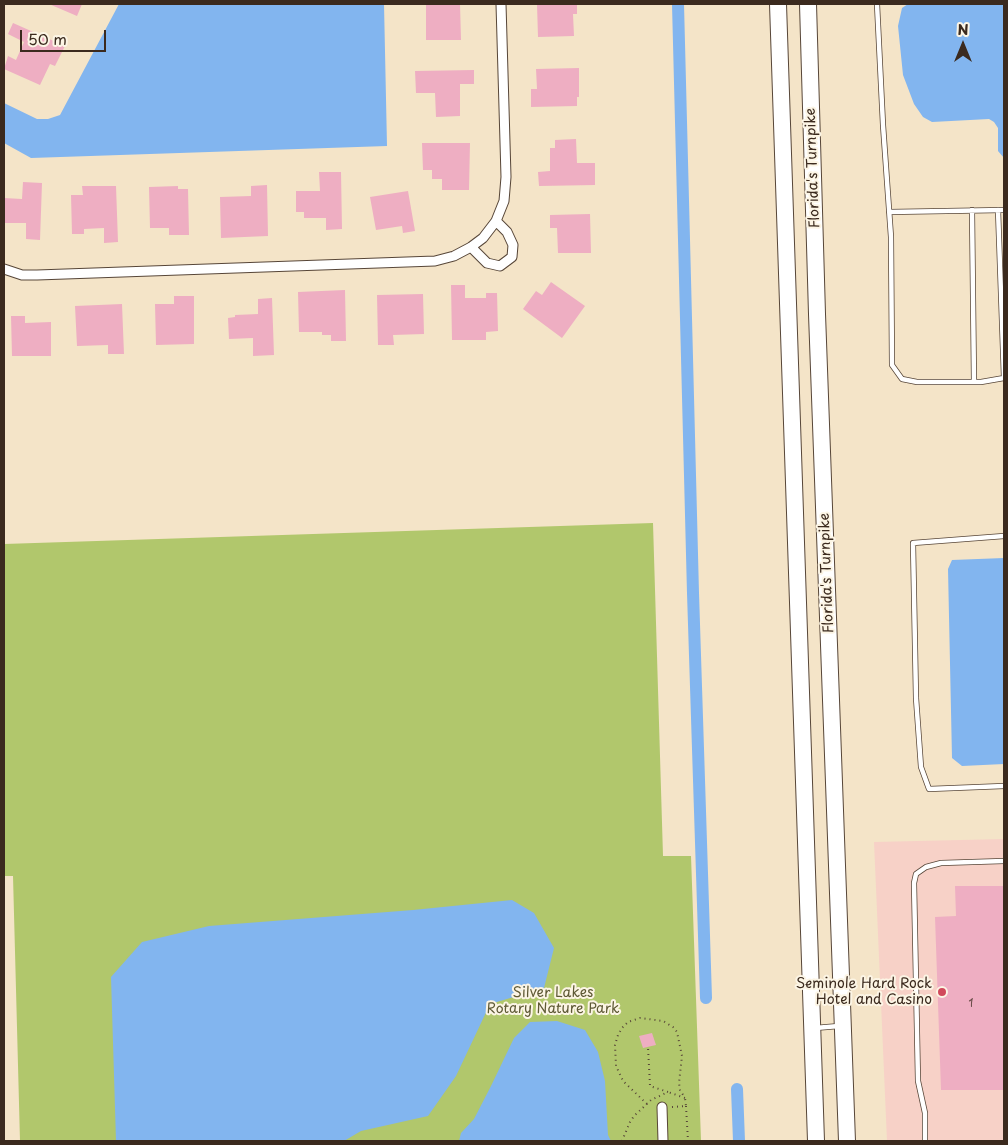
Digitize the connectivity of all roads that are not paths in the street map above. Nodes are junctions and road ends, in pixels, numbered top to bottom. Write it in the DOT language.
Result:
graph roads {
  1 [pos="501,4"];
  2 [pos="778,4"];
  3 [pos="808,4"];
  4 [pos="877,4"];
  5 [pos="972,210"];
  6 [pos="998,210"];
  7 [pos="1004,210"];
  8 [pos="889,212"];
  9 [pos="496,221"];
  10 [pos="472,248"];
  11 [pos="4,268"];
  12 [pos="1004,378"];
  13 [pos="974,382"];
  14 [pos="1004,536"];
  15 [pos="1004,786"];
  16 [pos="1004,861"];
  17 [pos="843,1026"];
  18 [pos="812,1028"];
  19 [pos="662,1107"];
  20 [pos="663,1141"];
  21 [pos="816,1141"];
  22 [pos="847,1141"];
  23 [pos="926,1141"];
  1 -- 9 [label="street"];
  2 -- 18 [label="highway"];
  3 -- 17 [label="highway, Florida's Turnpike"];
  4 -- 8 [label="lane"];
  5 -- 6 [label="lane"];
  5 -- 8 [label="lane"];
  5 -- 13 [label="lane"];
  6 -- 7 [label="lane"];
  6 -- 12 [label="lane"];
  8 -- 13 [label="lane"];
  9 -- 10 [label="street"];
  9 -- 10 [label="street"];
  10 -- 11 [label="street"];
  12 -- 13 [label="lane"];
  14 -- 15 [label="lane"];
  16 -- 23 [label="lane"];
  17 -- 18 [label="lane"];
  17 -- 22 [label="highway, Florida's Turnpike"];
  18 -- 21 [label="highway"];
  19 -- 20 [label="street"];
}
